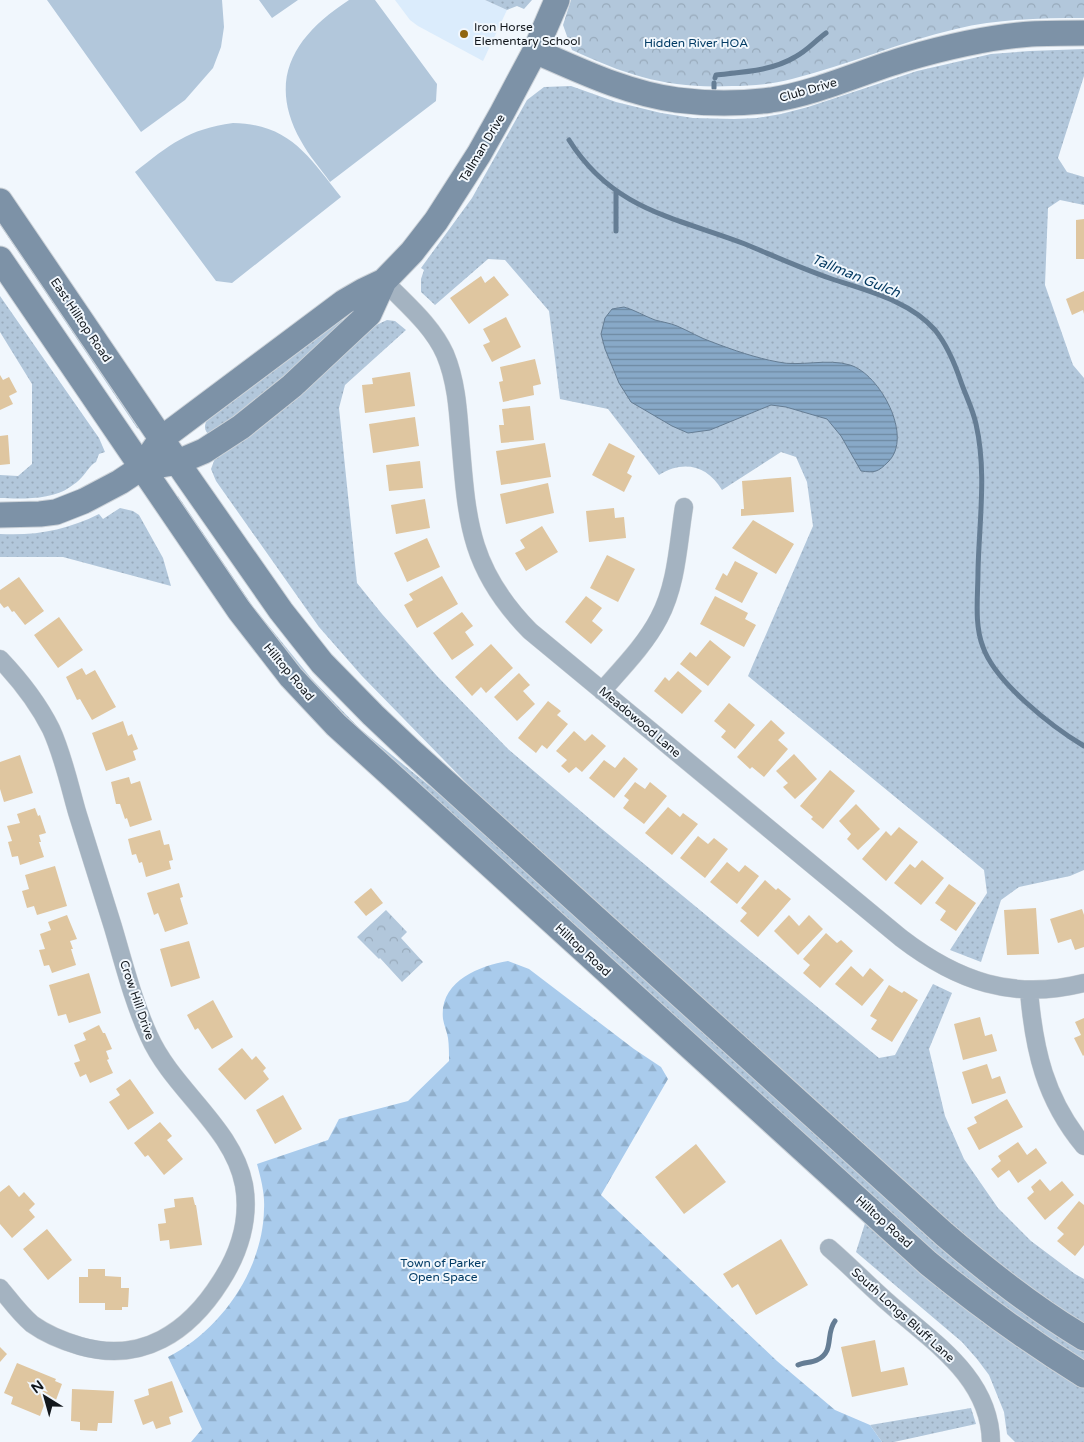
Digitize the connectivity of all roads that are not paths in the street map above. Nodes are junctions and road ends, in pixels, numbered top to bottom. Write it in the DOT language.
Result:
graph roads {
  1 [pos="557,0"];
  2 [pos="1084,33"];
  3 [pos="534,50"];
  4 [pos="0,201"];
  5 [pos="0,259"];
  6 [pos="384,281"];
  7 [pos="161,438"];
  8 [pos="178,462"];
  9 [pos="141,468"];
  10 [pos="684,506"];
  11 [pos="0,515"];
  12 [pos="0,659"];
  13 [pos="602,691"];
  14 [pos="1084,983"];
  15 [pos="1029,991"];
  16 [pos="1084,1146"];
  17 [pos="829,1248"];
  18 [pos="0,1288"];
  19 [pos="1084,1338"];
  20 [pos="1084,1375"];
  21 [pos="991,1442"];
  1 -- 3 [label="main road, Tallman Drive"];
  2 -- 3 [label="main road, Club Drive"];
  3 -- 6 [label="main road, Tallman Drive"];
  4 -- 7 [label="main road, East Hilltop Road"];
  5 -- 9 [label="main road"];
  6 -- 7 [label="main road, Tallman Drive"];
  6 -- 8 [label="main road, Tallman Drive"];
  6 -- 13 [label="street, Meadowood Lane"];
  7 -- 8 [label="main road"];
  7 -- 9 [label="main road, Tallman Drive"];
  8 -- 9 [label="main road, Tallman Drive"];
  8 -- 19 [label="main road"];
  9 -- 11 [label="main road, Tallman Drive"];
  9 -- 20 [label="main road, Hilltop Road"];
  10 -- 13 [label="street"];
  12 -- 18 [label="street, Crow Hill Drive"];
  13 -- 15 [label="street, Meadowood Lane"];
  14 -- 15 [label="street, Meadowood Lane"];
  15 -- 16 [label="street"];
  17 -- 21 [label="street, South Longs Bluff Lane"];
}
